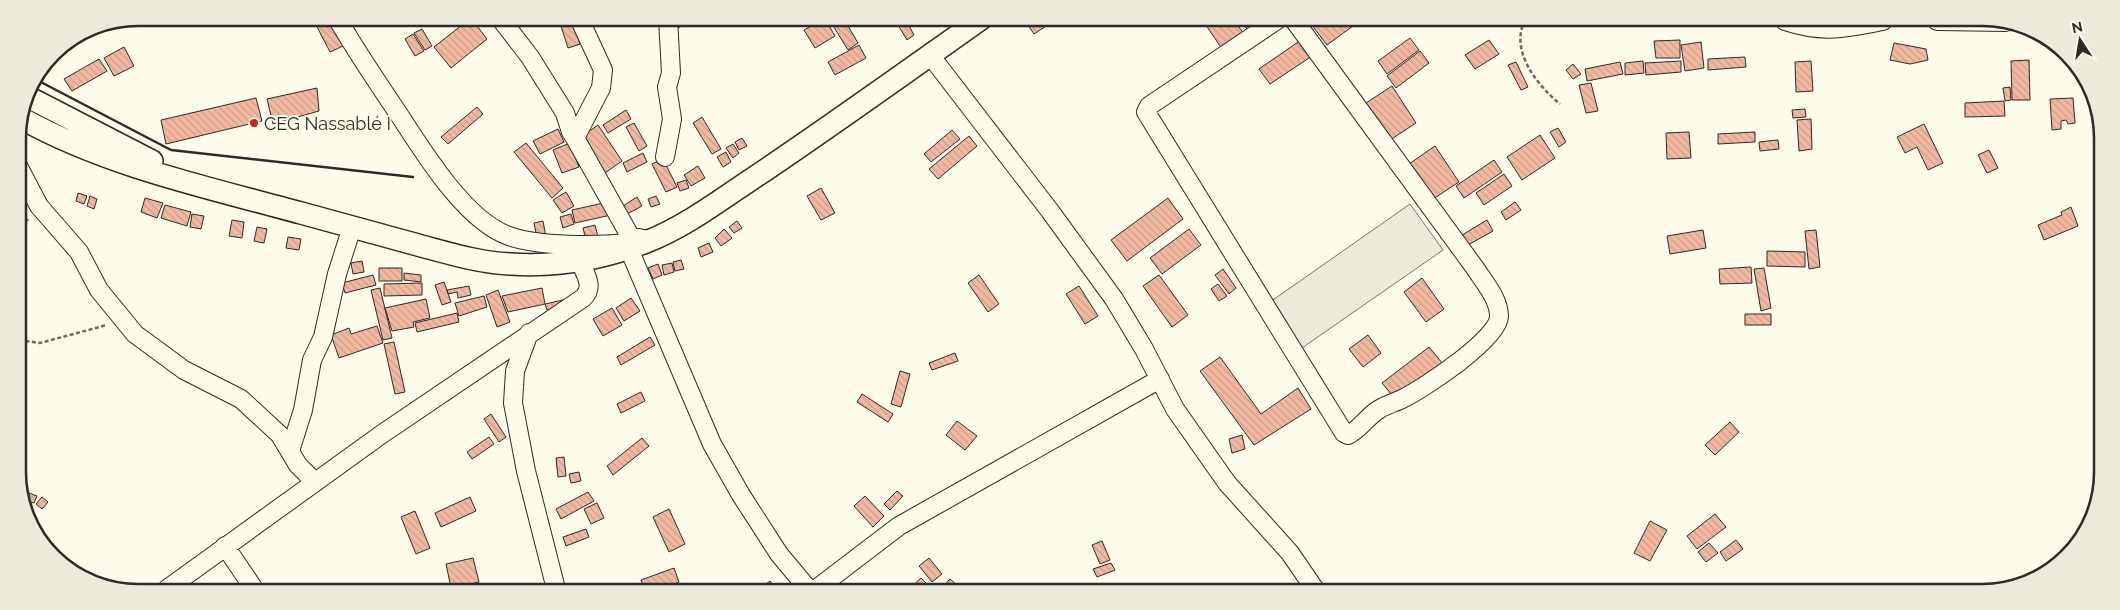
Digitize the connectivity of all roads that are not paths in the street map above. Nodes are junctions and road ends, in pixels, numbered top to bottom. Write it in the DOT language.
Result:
graph roads {
  1 [pos="342,26"];
  2 [pos="506,26"];
  3 [pos="583,26"];
  4 [pos="668,26"];
  5 [pos="971,26"];
  6 [pos="1268,26"];
  7 [pos="1298,26"];
  8 [pos="1805,26"];
  9 [pos="1857,26"];
  10 [pos="930,55"];
  11 [pos="33,100"];
  12 [pos="27,122"];
  13 [pos="26,131"];
  14 [pos="55,137"];
  15 [pos="575,138"];
  16 [pos="665,157"];
  17 [pos="26,181"];
  18 [pos="196,185"];
  19 [pos="352,227"];
  20 [pos="650,241"];
  21 [pos="630,249"];
  22 [pos="580,261"];
  23 [pos="529,333"];
  24 [pos="1160,379"];
  25 [pos="290,452"];
  26 [pos="314,482"];
  27 [pos="225,546"];
  28 [pos="174,584"];
  29 [pos="251,584"];
  30 [pos="555,584"];
  31 [pos="804,584"];
  32 [pos="823,584"];
  33 [pos="1311,584"];
  1 -- 20 [label="street"];
  2 -- 15 [label="street"];
  3 -- 15 [label="street"];
  4 -- 16 [label="street"];
  5 -- 10 [label="main road"];
  6 -- 7 [label="street"];
  8 -- 9 [label="street"];
  10 -- 20 [label="main road"];
  10 -- 24 [label="street"];
  11 -- 18 [label="main road"];
  12 -- 14 [label="main road"];
  13 -- 14 [label="street"];
  14 -- 18 [label="main road"];
  15 -- 20 [label="street"];
  17 -- 25 [label="street"];
  18 -- 19 [label="main road"];
  19 -- 22 [label="main road"];
  19 -- 25 [label="street"];
  20 -- 21 [label="main road"];
  21 -- 22 [label="main road"];
  21 -- 31 [label="street"];
  22 -- 23 [label="street"];
  23 -- 26 [label="street"];
  23 -- 30 [label="street"];
  24 -- 32 [label="street"];
  24 -- 33 [label="street"];
  25 -- 26 [label="street"];
  26 -- 27 [label="street"];
  27 -- 28 [label="street"];
  27 -- 29 [label="street"];
}
